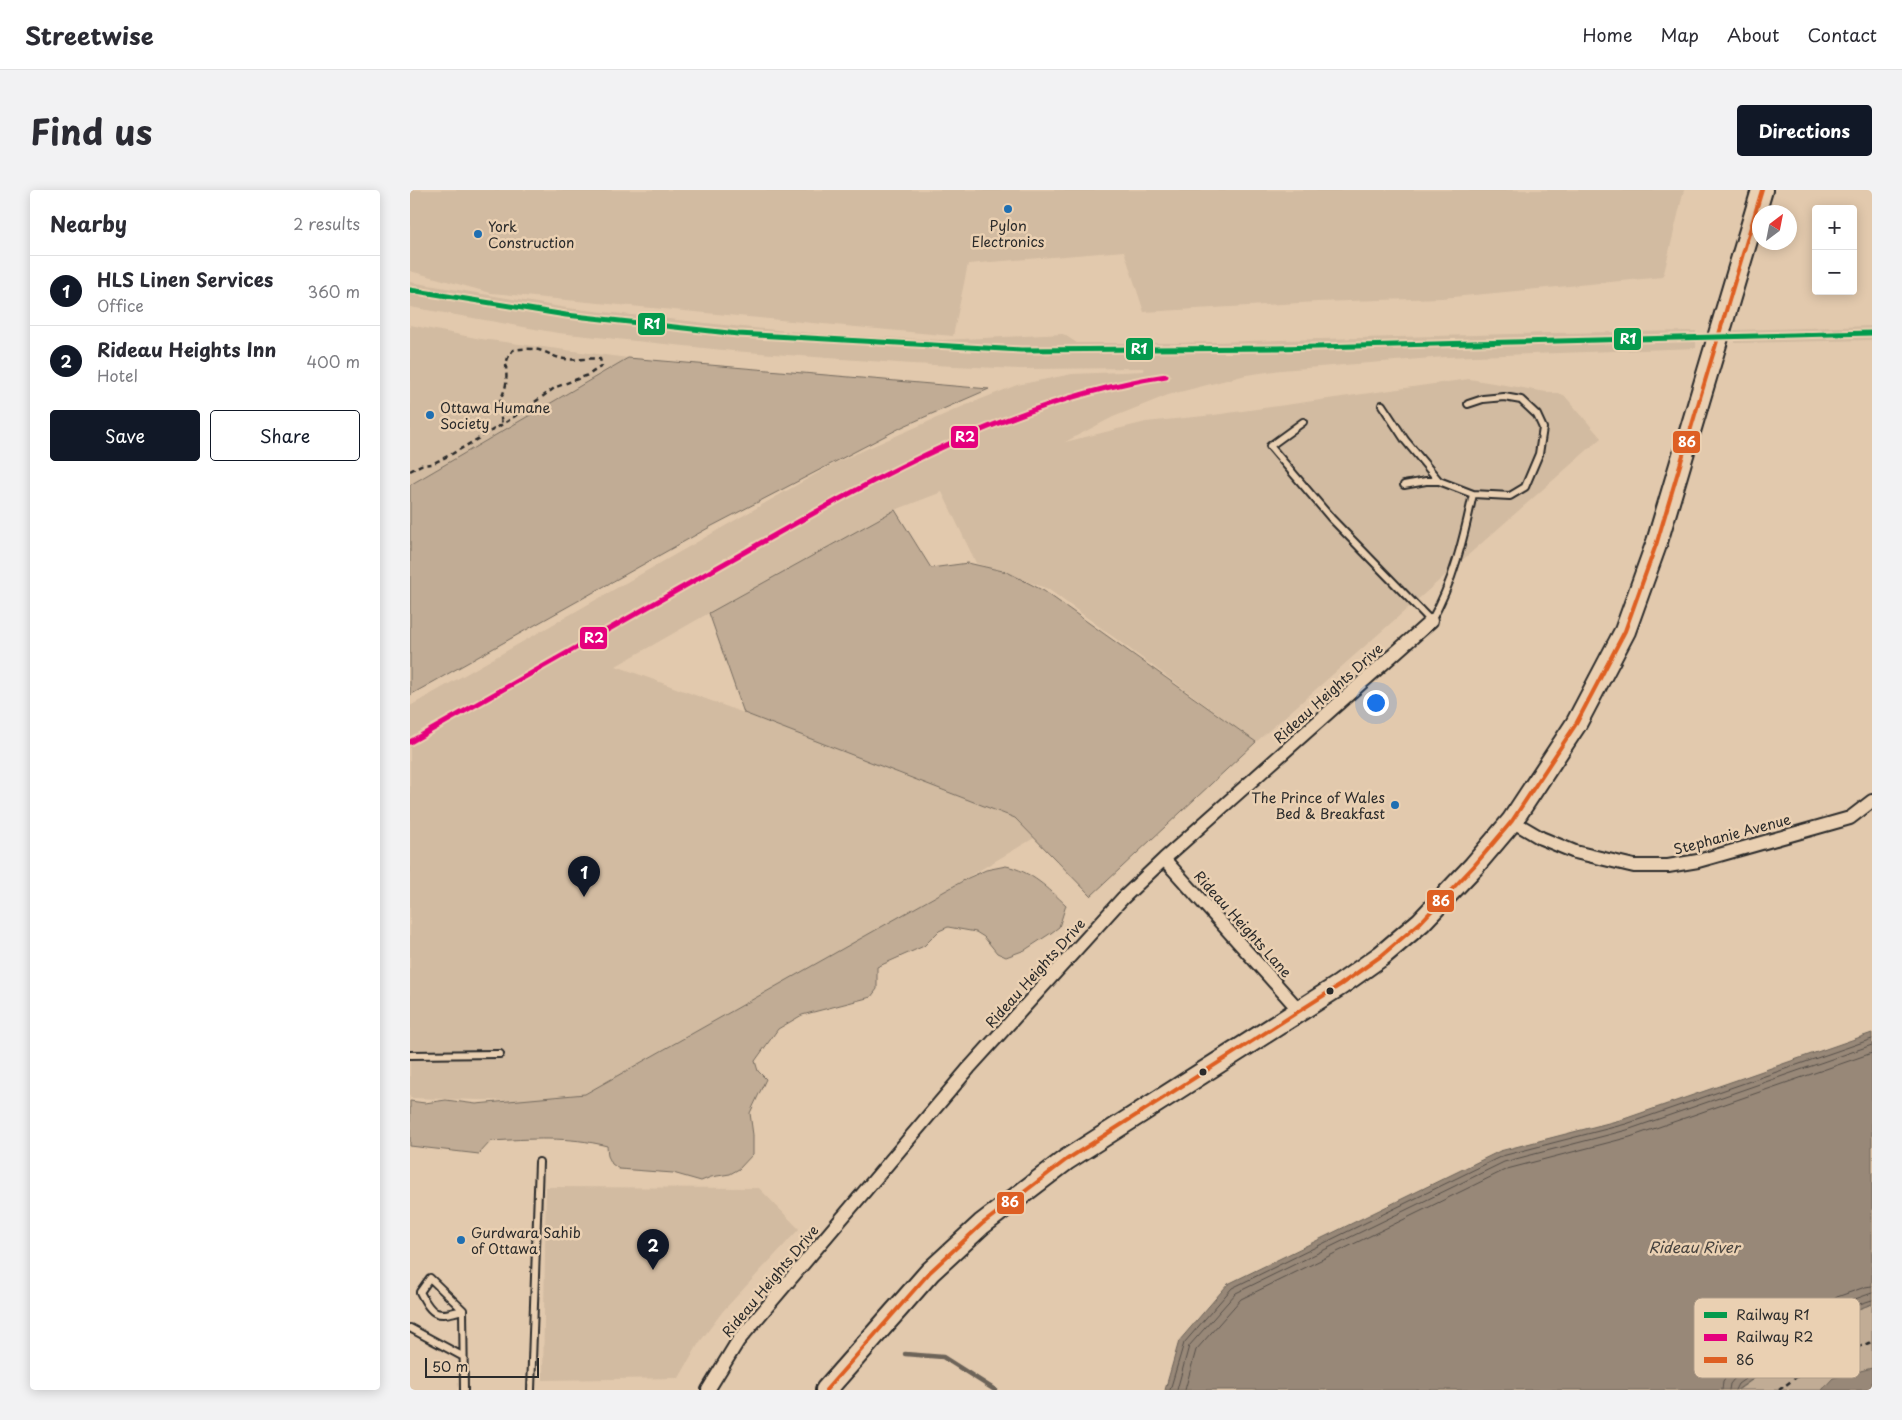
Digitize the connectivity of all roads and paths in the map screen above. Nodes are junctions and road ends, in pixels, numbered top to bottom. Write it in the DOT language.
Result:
graph roads {
  1 [pos="1762,190"];
  2 [pos="1468,404"];
  3 [pos="1382,405"];
  4 [pos="1302,422"];
  5 [pos="502,424"];
  6 [pos="410,471"];
  7 [pos="1439,481"];
  8 [pos="1404,485"];
  9 [pos="1473,494"];
  10 [pos="1431,620"];
  11 [pos="1872,801"];
  12 [pos="1512,821"];
  13 [pos="1164,859"];
  14 [pos="1299,1010"];
  15 [pos="500,1054"];
  16 [pos="410,1055"];
  17 [pos="539,1162"];
  18 [pos="463,1310"];
  19 [pos="410,1328"];
  20 [pos="1872,1342"];
  21 [pos="1860,1346"];
  22 [pos="462,1356"];
  23 [pos="1795,1378"];
  24 [pos="464,1390"];
  25 [pos="531,1390"];
  26 [pos="708,1390"];
  27 [pos="826,1390"];
  28 [pos="1779,1390"];
  1 -- 12 [label="main road"];
  2 -- 9 [label="lane"];
  3 -- 7 [label="lane"];
  4 -- 10 [label="lane"];
  5 -- 5 [label="path"];
  5 -- 6 [label="path"];
  7 -- 8 [label="lane"];
  7 -- 9 [label="lane"];
  9 -- 10 [label="lane"];
  10 -- 13 [label="street, Rideau Heights Drive"];
  11 -- 12 [label="street, Stephanie Avenue"];
  12 -- 14 [label="main road"];
  13 -- 14 [label="street, Rideau Heights Lane"];
  13 -- 26 [label="street, Rideau Heights Drive"];
  14 -- 27 [label="main road"];
  15 -- 16 [label="lane"];
  17 -- 25 [label="lane"];
  18 -- 18 [label="lane"];
  18 -- 22 [label="lane"];
  19 -- 22 [label="lane"];
  20 -- 21 [label="path"];
  22 -- 24 [label="lane"];
  23 -- 28 [label="path"];
}
